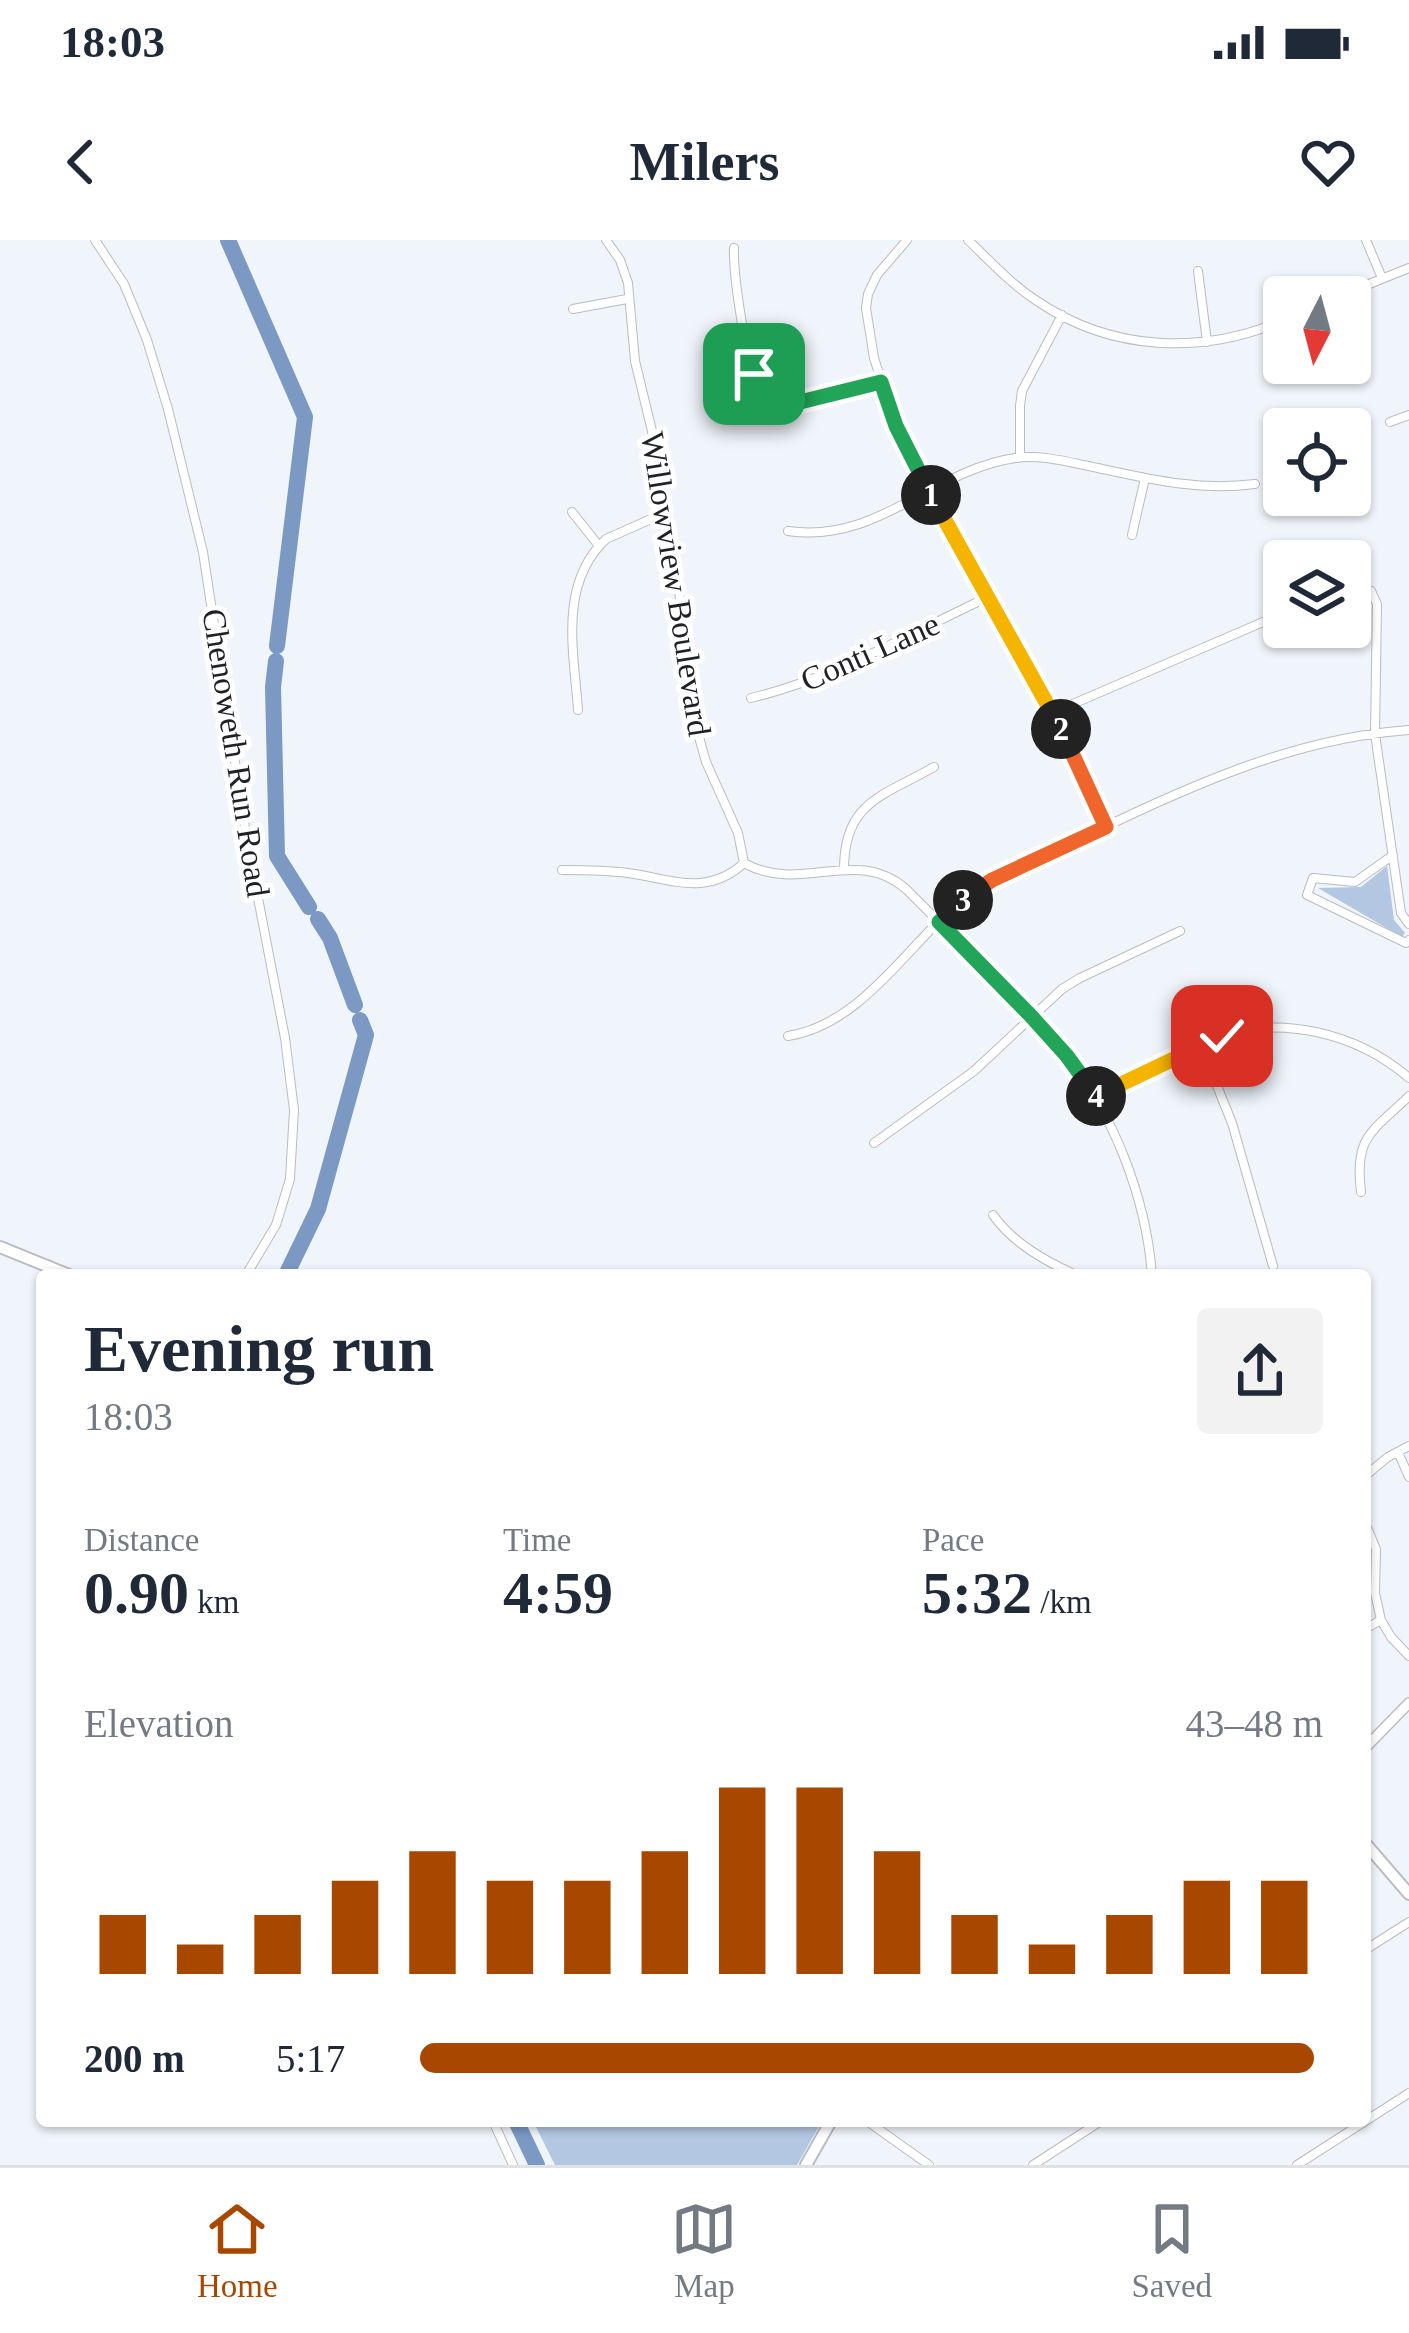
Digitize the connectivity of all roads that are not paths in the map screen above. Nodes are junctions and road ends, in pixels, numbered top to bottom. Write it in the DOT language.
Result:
graph roads {
  1 [pos="94,240"];
  2 [pos="606,240"];
  3 [pos="907,240"];
  4 [pos="968,240"];
  5 [pos="1366,240"];
  6 [pos="734,248"];
  7 [pos="1409,268"];
  8 [pos="1198,271"];
  9 [pos="1382,278"];
  10 [pos="1371,283"];
  11 [pos="627,299"];
  12 [pos="573,309"];
  13 [pos="1061,315"];
  14 [pos="1263,328"];
  15 [pos="1207,342"];
  16 [pos="881,382"];
  17 [pos="1409,415"];
  18 [pos="1390,422"];
  19 [pos="1021,457"];
  20 [pos="1145,478"];
  21 [pos="1255,484"];
  22 [pos="929,492"];
  23 [pos="572,512"];
  24 [pos="661,515"];
  25 [pos="788,531"];
  26 [pos="1132,536"];
  27 [pos="599,546"];
  28 [pos="1371,591"];
  29 [pos="986,598"];
  30 [pos="1263,622"];
  31 [pos="752,698"];
  32 [pos="578,710"];
  33 [pos="1052,713"];
  34 [pos="1409,730"];
  35 [pos="1375,734"];
  36 [pos="934,766"];
  37 [pos="1106,827"];
  38 [pos="1393,855"];
  39 [pos="744,863"];
  40 [pos="562,869"];
  41 [pos="844,869"];
  42 [pos="939,922"];
  43 [pos="1409,924"];
  44 [pos="1180,931"];
  45 [pos="1409,940"];
  46 [pos="1031,1016"];
  47 [pos="788,1036"];
  48 [pos="1200,1044"];
  49 [pos="1409,1078"];
  50 [pos="1409,1096"];
  51 [pos="1094,1097"];
  52 [pos="874,1143"];
  53 [pos="1360,1192"];
  54 [pos="993,1215"];
  55 [pos="0,1247"];
  56 [pos="1273,1266"];
  57 [pos="54,1269"];
  58 [pos="250,1269"];
  59 [pos="1062,1269"];
  60 [pos="1151,1269"];
  61 [pos="1409,1446"];
  62 [pos="1398,1452"];
  63 [pos="1371,1470"];
  64 [pos="1409,1477"];
  65 [pos="1371,1537"];
  66 [pos="1381,1620"];
  67 [pos="1371,1626"];
  68 [pos="1409,1656"];
  69 [pos="1409,1703"];
  70 [pos="1371,1742"];
  71 [pos="1371,1850"];
  72 [pos="1409,1894"];
  73 [pos="1409,1922"];
  74 [pos="1371,1946"];
  75 [pos="1409,2092"];
  76 [pos="1371,2117"];
  77 [pos="497,2127"];
  78 [pos="828,2127"];
  79 [pos="875,2127"];
  80 [pos="1093,2127"];
  81 [pos="1355,2127"];
  82 [pos="513,2165"];
  83 [pos="806,2165"];
  84 [pos="929,2165"];
  85 [pos="1034,2165"];
  86 [pos="1297,2165"];
  1 -- 58 [label="street, Chenoweth Run Road"];
  2 -- 11 [label="street, Willowview Boulevard"];
  3 -- 16 [label="street"];
  4 -- 13 [label="street"];
  5 -- 9 [label="street"];
  6 -- 16 [label="street"];
  7 -- 9 [label="street"];
  8 -- 15 [label="street"];
  9 -- 10 [label="street"];
  11 -- 12 [label="street"];
  11 -- 24 [label="street, Willowview Boulevard"];
  13 -- 15 [label="street"];
  13 -- 19 [label="street"];
  14 -- 15 [label="street"];
  16 -- 22 [label="street"];
  17 -- 18 [label="street"];
  19 -- 20 [label="street"];
  19 -- 22 [label="street"];
  20 -- 21 [label="street"];
  20 -- 26 [label="street"];
  22 -- 25 [label="street"];
  22 -- 29 [label="street"];
  23 -- 27 [label="street"];
  24 -- 27 [label="street"];
  24 -- 39 [label="street, Willowview Boulevard"];
  27 -- 32 [label="street"];
  28 -- 35 [label="street"];
  29 -- 31 [label="street, Conti Lane"];
  29 -- 33 [label="street"];
  30 -- 33 [label="street"];
  33 -- 37 [label="street"];
  34 -- 35 [label="street"];
  35 -- 37 [label="street"];
  35 -- 38 [label="street"];
  36 -- 41 [label="street"];
  37 -- 42 [label="street"];
  38 -- 43 [label="street"];
  38 -- 45 [label="street"];
  39 -- 40 [label="street"];
  39 -- 41 [label="street"];
  41 -- 42 [label="street"];
  42 -- 46 [label="street"];
  42 -- 47 [label="street"];
  44 -- 46 [label="street"];
  46 -- 51 [label="street"];
  46 -- 52 [label="street"];
  48 -- 49 [label="street"];
  48 -- 51 [label="street"];
  48 -- 56 [label="street"];
  50 -- 53 [label="street"];
  51 -- 60 [label="street"];
  54 -- 59 [label="street"];
  55 -- 57 [label="main road"];
  61 -- 62 [label="street"];
  62 -- 63 [label="street"];
  62 -- 64 [label="street"];
  65 -- 66 [label="street"];
  66 -- 67 [label="street"];
  66 -- 68 [label="street"];
  69 -- 70 [label="main road"];
  71 -- 72 [label="main road"];
  73 -- 74 [label="street"];
  75 -- 76 [label="street"];
  77 -- 82 [label="street"];
  78 -- 83 [label="main road"];
  79 -- 84 [label="street"];
  80 -- 85 [label="street"];
  81 -- 86 [label="street"];
}
